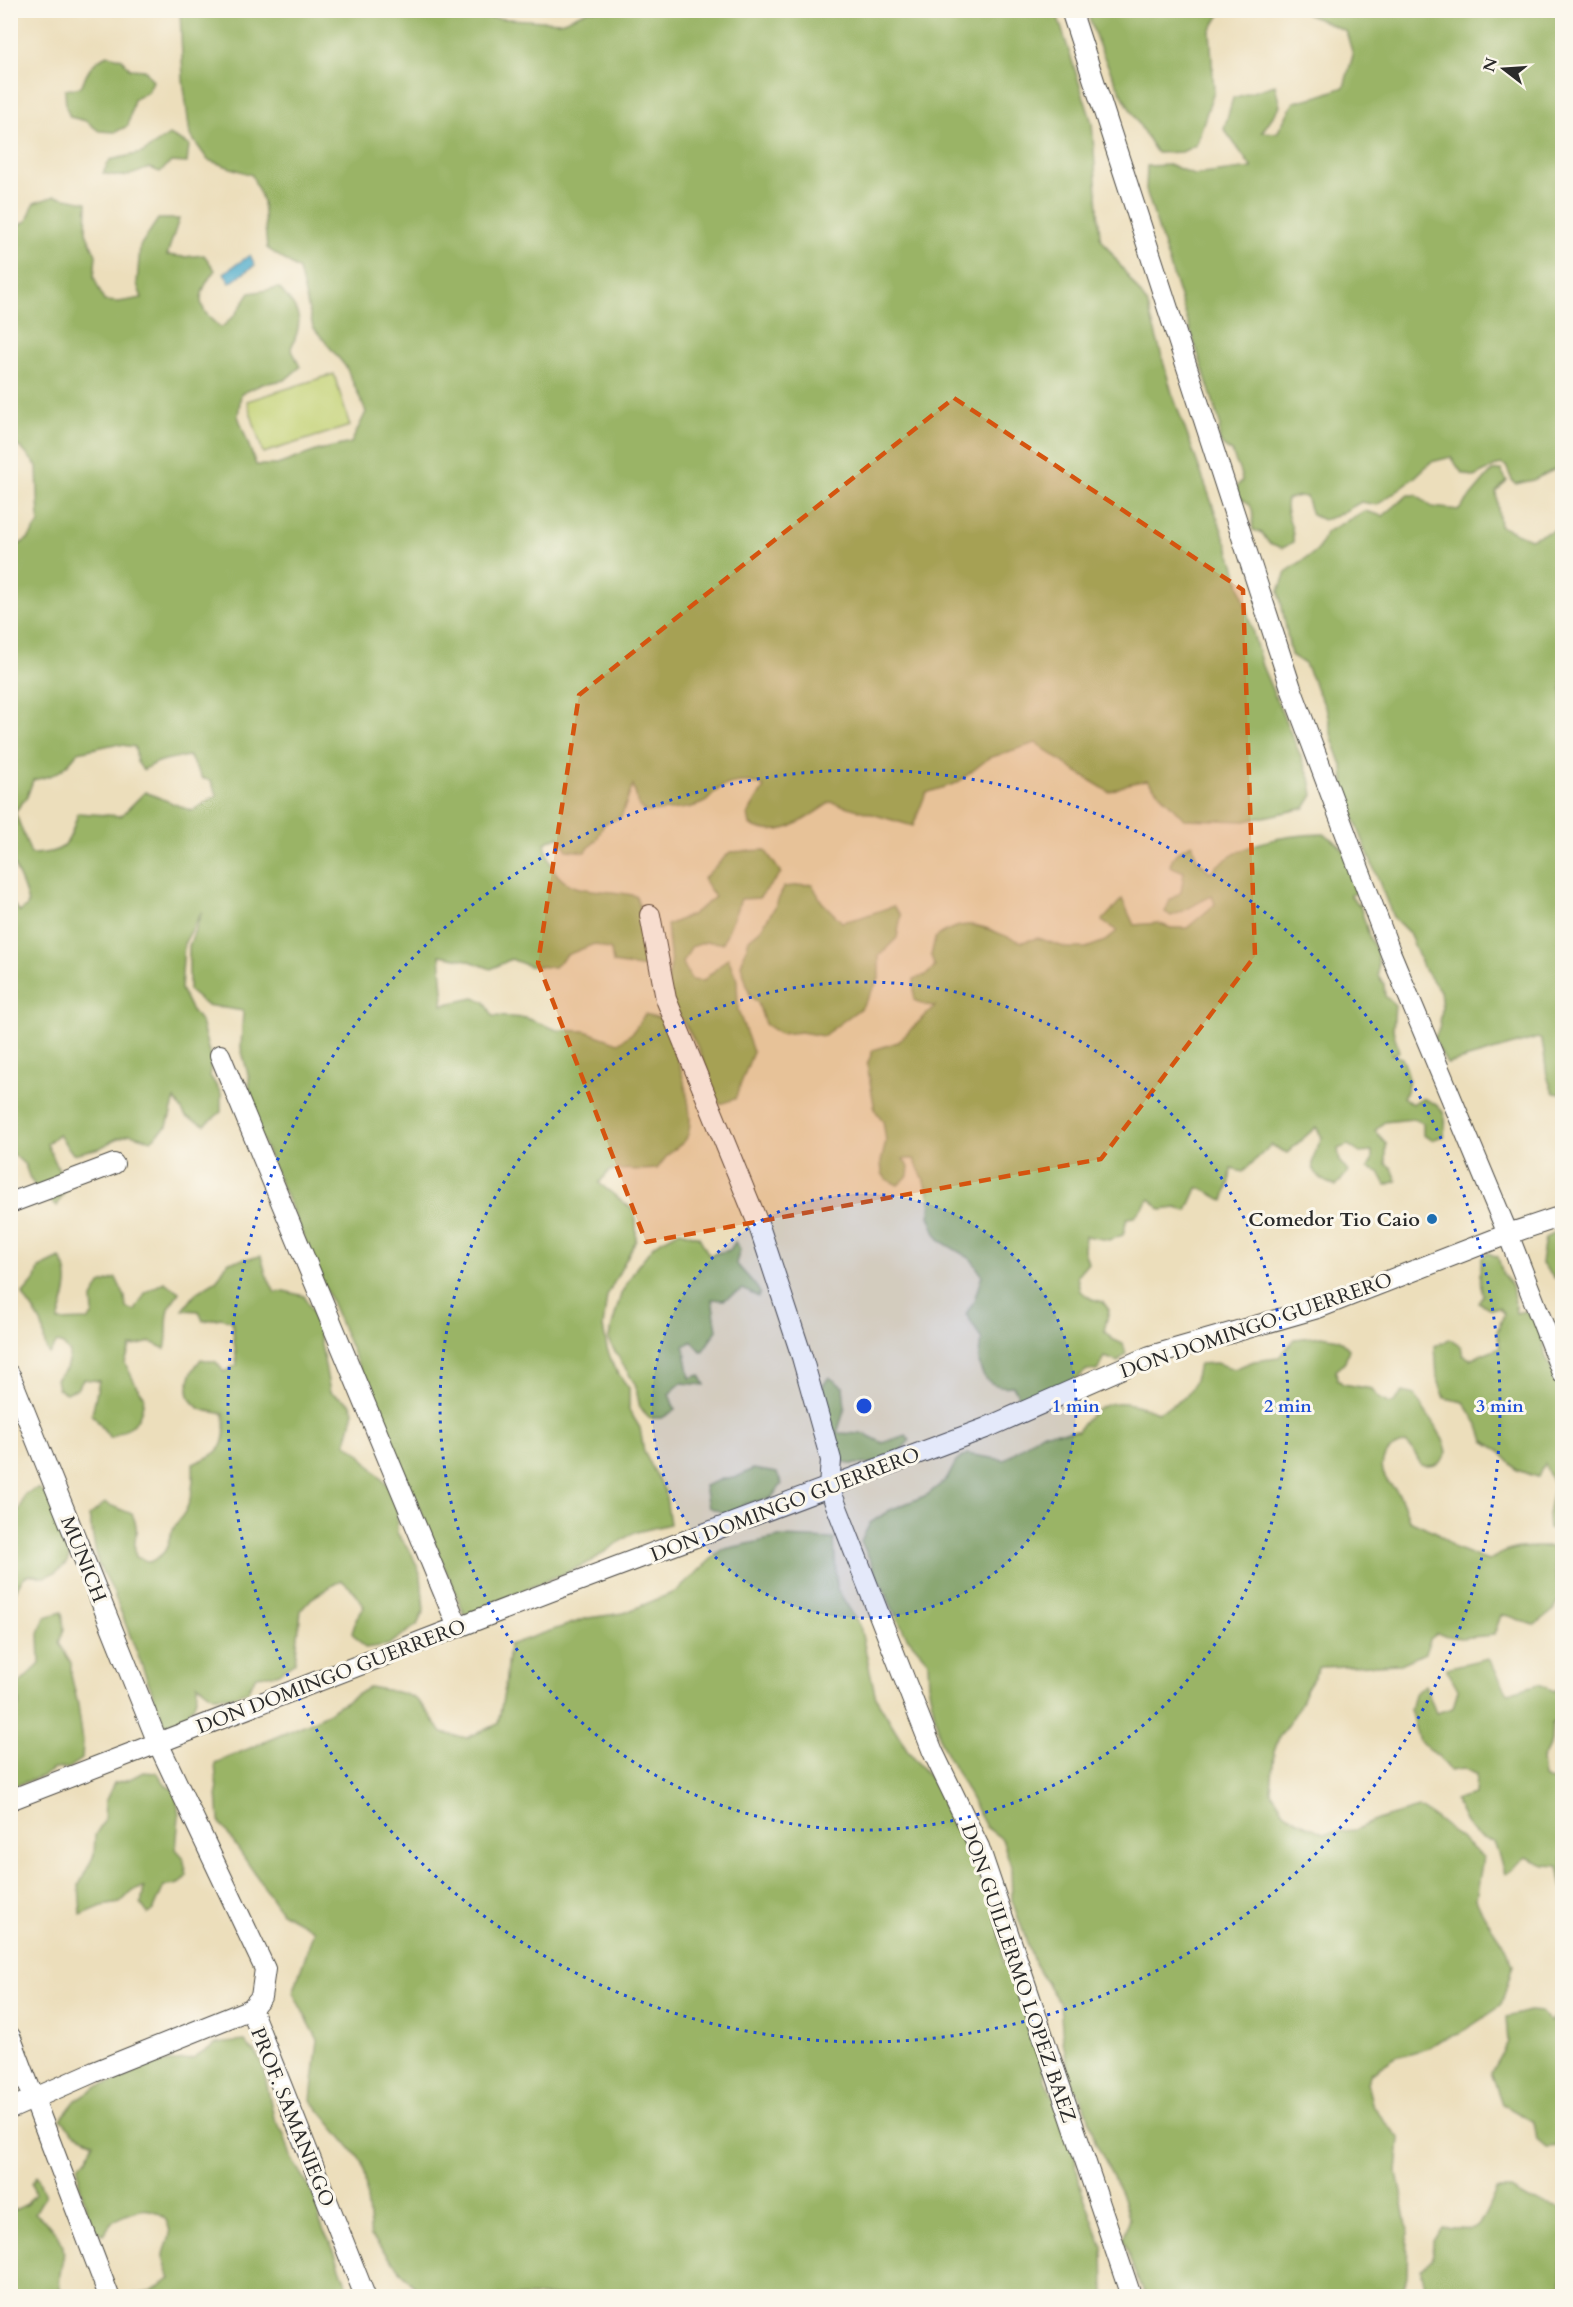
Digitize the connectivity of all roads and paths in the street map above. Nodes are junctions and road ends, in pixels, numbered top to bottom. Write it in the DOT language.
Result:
graph roads {
  1 [pos="1071,10"];
  2 [pos="650,915"];
  3 [pos="220,1055"];
  4 [pos="114,1164"];
  5 [pos="10,1203"];
  6 [pos="1563,1216"];
  7 [pos="1508,1234"];
  8 [pos="1563,1373"];
  9 [pos="10,1375"];
  10 [pos="16,1405"];
  11 [pos="829,1487"];
  12 [pos="458,1627"];
  13 [pos="158,1743"];
  14 [pos="10,1800"];
  15 [pos="251,2009"];
  16 [pos="10,2036"];
  17 [pos="35,2098"];
  18 [pos="10,2109"];
  19 [pos="109,2296"];
  20 [pos="364,2296"];
  21 [pos="1131,2296"];
  1 -- 7 [label="street"];
  2 -- 11 [label="street"];
  3 -- 12 [label="street"];
  4 -- 5 [label="street"];
  6 -- 7 [label="street, DON DOMINGO GUERRERO"];
  7 -- 8 [label="street"];
  7 -- 11 [label="street, DON DOMINGO GUERRERO"];
  9 -- 10 [label="street, MUNICH"];
  10 -- 13 [label="street, MUNICH"];
  11 -- 12 [label="street, DON DOMINGO GUERRERO"];
  11 -- 21 [label="street, DON GUILLERMO LOPEZ BAEZ"];
  12 -- 13 [label="street, DON DOMINGO GUERRERO"];
  13 -- 14 [label="street, DON DOMINGO GUERRERO"];
  13 -- 15 [label="street, PROF. SAMANIEGO"];
  15 -- 17 [label="street"];
  15 -- 20 [label="street, PROF. SAMANIEGO"];
  16 -- 17 [label="street"];
  17 -- 18 [label="street"];
  17 -- 19 [label="street"];
}
